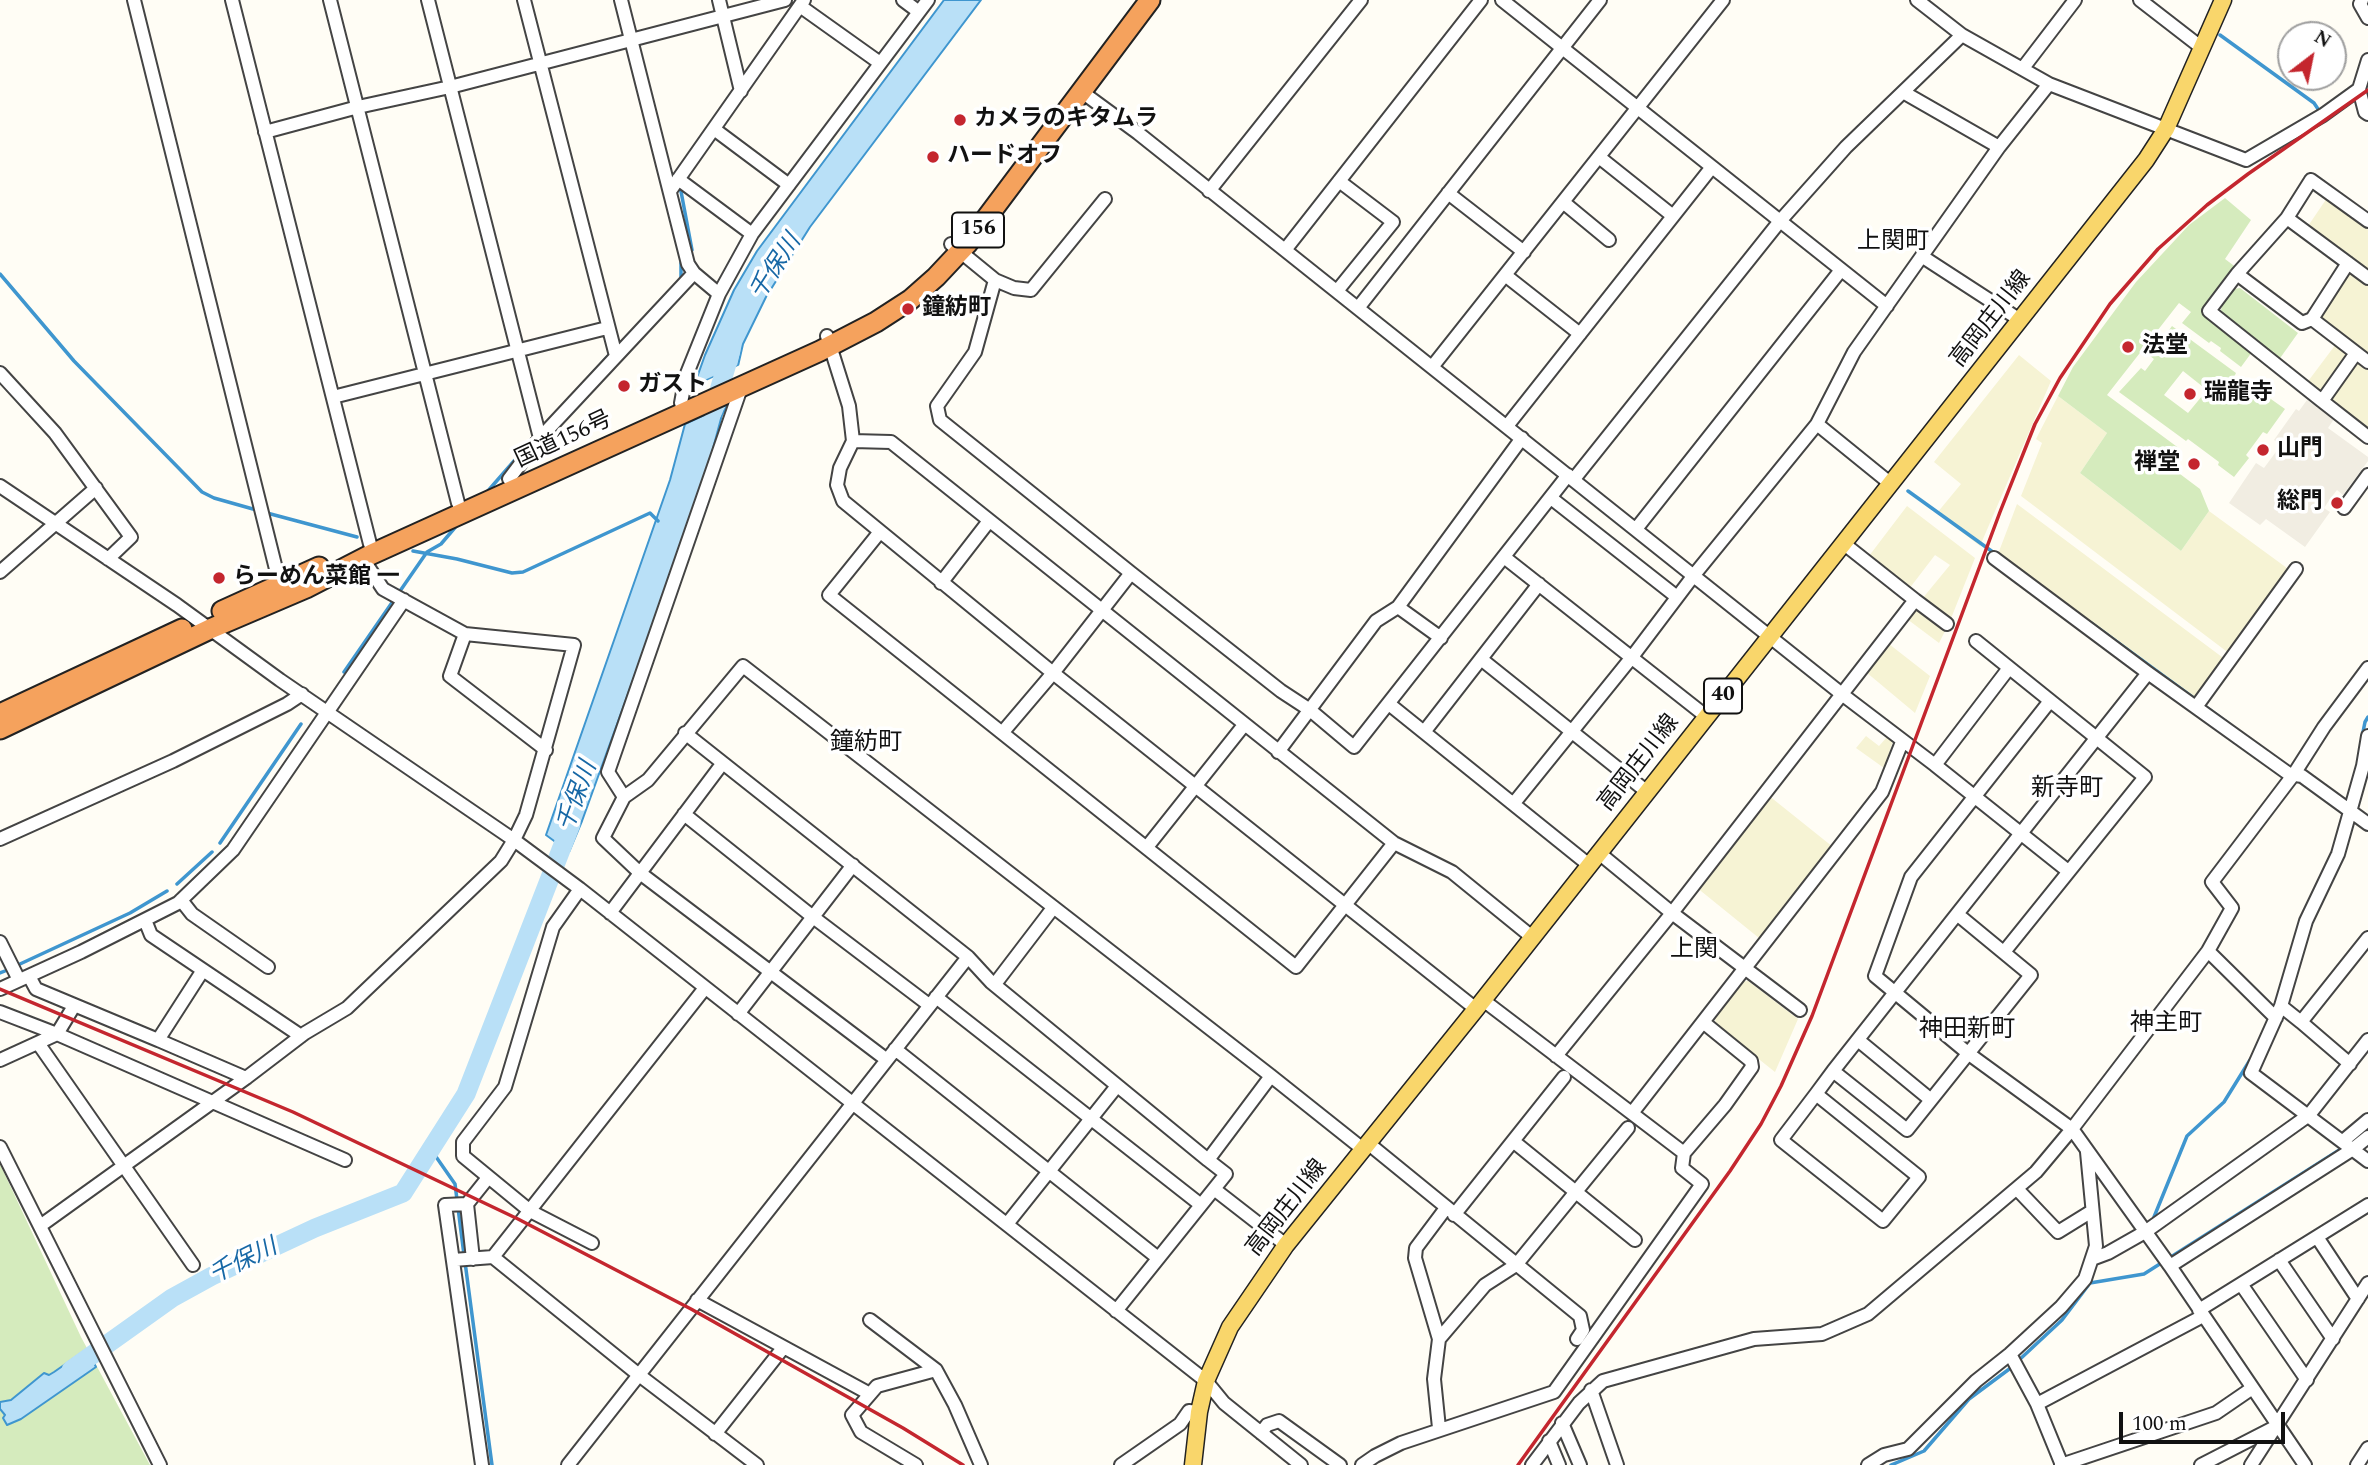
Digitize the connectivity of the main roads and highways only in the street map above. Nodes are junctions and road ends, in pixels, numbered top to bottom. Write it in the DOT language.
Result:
graph roads {
  1 [pos="1135,0"];
  2 [pos="1150,0"];
  3 [pos="2223,0"];
  4 [pos="956,247"];
  5 [pos="684,406"];
  6 [pos="366,551"];
  7 [pos="205,625"];
  8 [pos="0,713"];
  9 [pos="0,729"];
  10 [pos="1193,1465"];
  1 -- 4 [label="highway, 国道156号 / 156"];
  2 -- 4 [label="highway, 国道156号 / 156"];
  3 -- 10 [label="main road, 高岡庄川線 / 40"];
  4 -- 5 [label="highway, 国道156号 / 156"];
  5 -- 6 [label="highway, 国道156号 / 156"];
  5 -- 6 [label="highway, 国道156号 / 156"];
  6 -- 7 [label="highway, 国道156号 / 156"];
  6 -- 7 [label="highway, 国道156号 / 156"];
  7 -- 8 [label="highway, 国道156号 / 156"];
  7 -- 9 [label="highway, 国道156号 / 156"];
}
